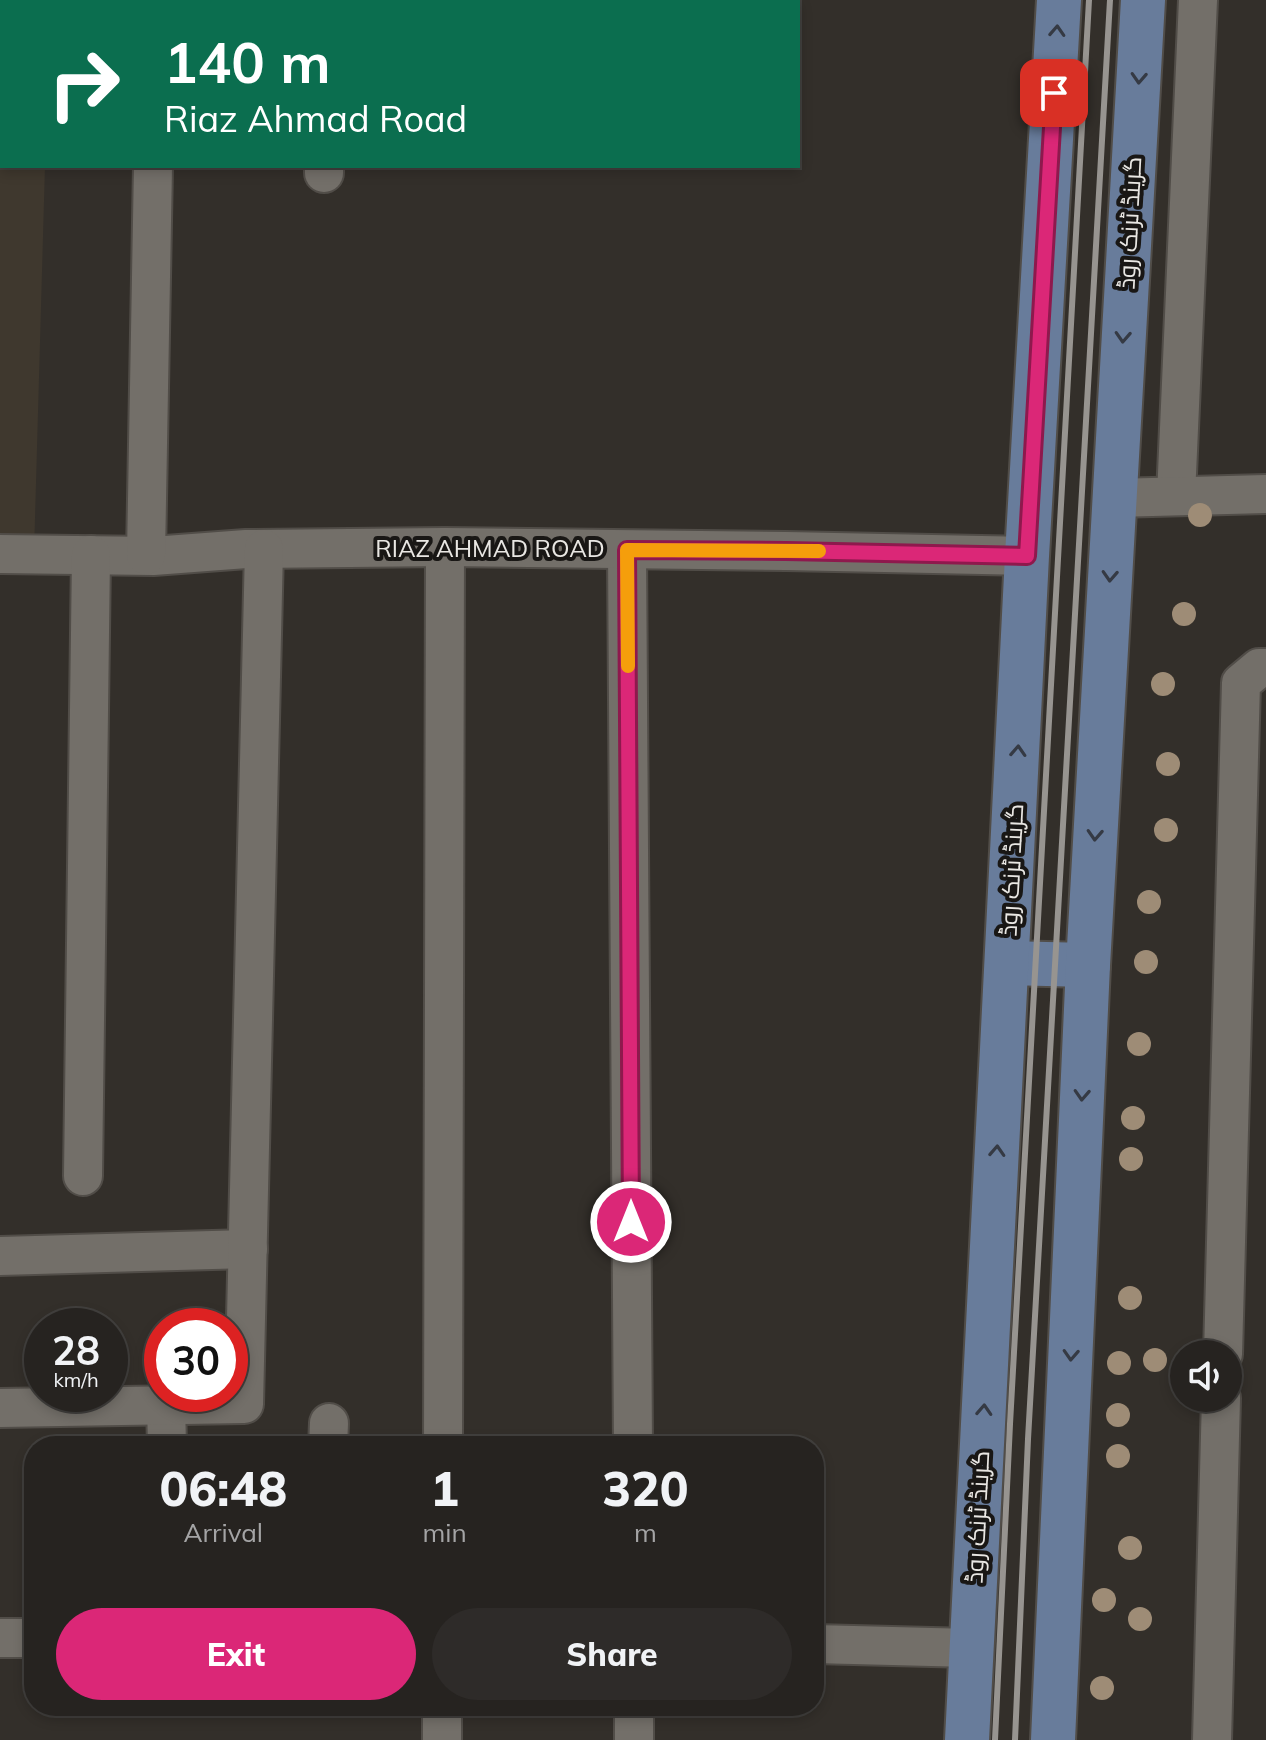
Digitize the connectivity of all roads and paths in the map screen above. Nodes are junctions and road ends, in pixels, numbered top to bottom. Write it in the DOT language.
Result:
graph roads {
  1 [pos="1059,0"];
  2 [pos="1143,0"];
  3 [pos="1198,0"];
  4 [pos="153,168"];
  5 [pos="1266,494"];
  6 [pos="1176,496"];
  7 [pos="1114,498"];
  8 [pos="445,547"];
  9 [pos="264,549"];
  10 [pos="627,550"];
  11 [pos="0,554"];
  12 [pos="91,555"];
  13 [pos="146,555"];
  14 [pos="1027,556"];
  15 [pos="1266,668"];
  16 [pos="1007,963"];
  17 [pos="1088,965"];
  18 [pos="83,1176"];
  19 [pos="248,1249"];
  20 [pos="0,1256"];
  21 [pos="246,1308"];
  22 [pos="1223,1340"];
  23 [pos="144,1405"];
  24 [pos="0,1408"];
  25 [pos="166,1412"];
  26 [pos="1221,1412"];
  27 [pos="167,1436"];
  28 [pos="443,1436"];
  29 [pos="633,1436"];
  30 [pos="0,1638"];
  31 [pos="24,1638"];
  32 [pos="824,1644"];
  33 [pos="971,1648"];
  34 [pos="442,1716"];
  35 [pos="634,1716"];
  36 [pos="442,1740"];
  37 [pos="634,1740"];
  38 [pos="967,1740"];
  39 [pos="1053,1740"];
  40 [pos="1212,1740"];
  14 -- 1 [label="main road, گرینڈ ٹرنک روڈ, one-way"];
  2 -- 7 [label="main road, گرینڈ ٹرنک روڈ, one-way"];
  3 -- 6 [label="street"];
  4 -- 13 [label="street"];
  5 -- 6 [label="street"];
  6 -- 7 [label="street"];
  7 -- 17 [label="main road, گرینڈ ٹرنک روڈ, one-way"];
  8 -- 9 [label="street, RIAZ AHMAD ROAD"];
  8 -- 10 [label="street, RIAZ AHMAD ROAD"];
  8 -- 28 [label="street"];
  9 -- 13 [label="street, RIAZ AHMAD ROAD"];
  9 -- 19 [label="street"];
  10 -- 14 [label="street, RIAZ AHMAD ROAD"];
  10 -- 29 [label="street"];
  11 -- 12 [label="street, RIAZ AHMAD ROAD"];
  12 -- 13 [label="street, RIAZ AHMAD ROAD"];
  12 -- 18 [label="street"];
  16 -- 14 [label="main road, گرینڈ ٹرنک روڈ, one-way"];
  15 -- 22 [label="street"];
  16 -- 17 [label="main road"];
  33 -- 16 [label="main road, گرینڈ ٹرنک روڈ, one-way"];
  17 -- 39 [label="main road, گرینڈ ٹرنک روڈ, one-way"];
  19 -- 20 [label="street"];
  19 -- 21 [label="street"];
  23 -- 24 [label="street"];
  25 -- 27 [label="street"];
  26 -- 40 [label="street"];
  30 -- 31 [label="street"];
  32 -- 33 [label="street"];
  33 -- 38 [label="main road, گرینڈ ٹرنک روڈ"];
  34 -- 36 [label="street"];
  35 -- 37 [label="street"];
}
